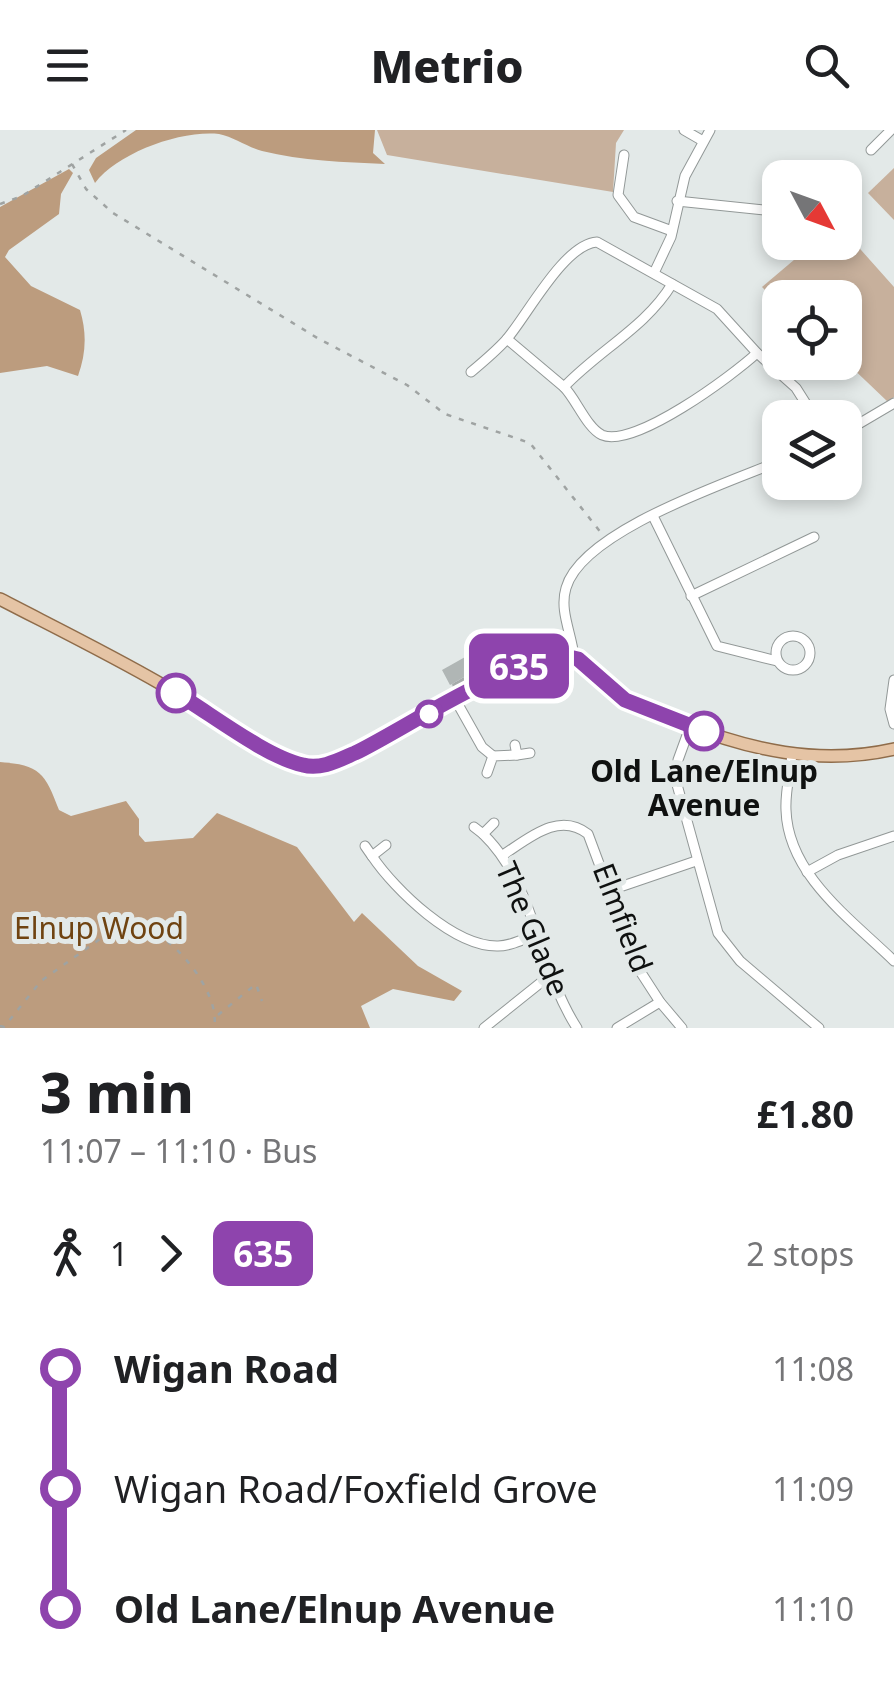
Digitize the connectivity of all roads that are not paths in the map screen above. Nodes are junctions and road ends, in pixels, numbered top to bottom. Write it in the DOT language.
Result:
graph roads {
  1 [pos="684,130"];
  2 [pos="710,130"];
  3 [pos="890,130"];
  4 [pos="702,141"];
  5 [pos="871,150"];
  6 [pos="624,155"];
  7 [pos="677,201"];
  8 [pos="762,209"];
  9 [pos="672,231"];
  10 [pos="654,273"];
  11 [pos="672,284"];
  12 [pos="507,339"];
  13 [pos="757,353"];
  14 [pos="471,372"];
  15 [pos="564,386"];
  16 [pos="803,400"];
  17 [pos="894,403"];
  18 [pos="862,422"];
  19 [pos="762,468"];
  20 [pos="653,516"];
  21 [pos="814,538"];
  22 [pos="691,596"];
  23 [pos="0,599"];
  24 [pos="574,656"];
  25 [pos="777,661"];
  26 [pos="894,680"];
  27 [pos="455,699"];
  28 [pos="894,724"];
  29 [pos="690,726"];
  30 [pos="894,749"];
  31 [pos="530,753"];
  32 [pos="792,754"];
  33 [pos="492,756"];
  34 [pos="487,773"];
  35 [pos="494,823"];
  36 [pos="894,836"];
  37 [pos="386,845"];
  38 [pos="365,846"];
  39 [pos="503,855"];
  40 [pos="372,856"];
  41 [pos="696,861"];
  42 [pos="808,872"];
  43 [pos="611,890"];
  44 [pos="536,934"];
  45 [pos="894,961"];
  46 [pos="550,976"];
  47 [pos="660,1002"];
  48 [pos="806,1018"];
  49 [pos="484,1028"];
  50 [pos="577,1028"];
  51 [pos="617,1028"];
  52 [pos="682,1028"];
  53 [pos="798,1028"];
  54 [pos="819,1028"];
  1 -- 4 [label="street"];
  2 -- 4 [label="street"];
  3 -- 5 [label="street"];
  4 -- 7 [label="street"];
  6 -- 9 [label="street"];
  7 -- 8 [label="street"];
  7 -- 9 [label="street"];
  9 -- 10 [label="street"];
  10 -- 11 [label="street"];
  10 -- 12 [label="street"];
  11 -- 13 [label="street"];
  11 -- 15 [label="street"];
  12 -- 14 [label="street"];
  12 -- 15 [label="street"];
  13 -- 15 [label="street"];
  13 -- 16 [label="street"];
  17 -- 18 [label="street"];
  19 -- 20 [label="street"];
  20 -- 22 [label="street"];
  20 -- 24 [label="street"];
  21 -- 22 [label="street"];
  22 -- 25 [label="street"];
  23 -- 27 [label="main road"];
  24 -- 27 [label="main road"];
  24 -- 29 [label="main road"];
  25 -- 25 [label="street"];
  26 -- 28 [label="street"];
  27 -- 33 [label="street"];
  29 -- 32 [label="main road"];
  29 -- 41 [label="street"];
  30 -- 32 [label="main road"];
  31 -- 33 [label="street"];
  32 -- 42 [label="street"];
  33 -- 34 [label="street"];
  35 -- 39 [label="street, The Glade"];
  36 -- 42 [label="street"];
  37 -- 40 [label="street"];
  38 -- 40 [label="street"];
  39 -- 43 [label="street, Elmfield"];
  39 -- 44 [label="street, The Glade"];
  40 -- 44 [label="street"];
  41 -- 43 [label="street"];
  41 -- 48 [label="street"];
  42 -- 45 [label="street"];
  43 -- 47 [label="street, Elmfield"];
  44 -- 46 [label="street, The Glade"];
  46 -- 49 [label="street"];
  46 -- 50 [label="street, The Glade"];
  47 -- 51 [label="street"];
  47 -- 52 [label="street, Elmfield"];
  48 -- 53 [label="street"];
  48 -- 54 [label="street"];
}
